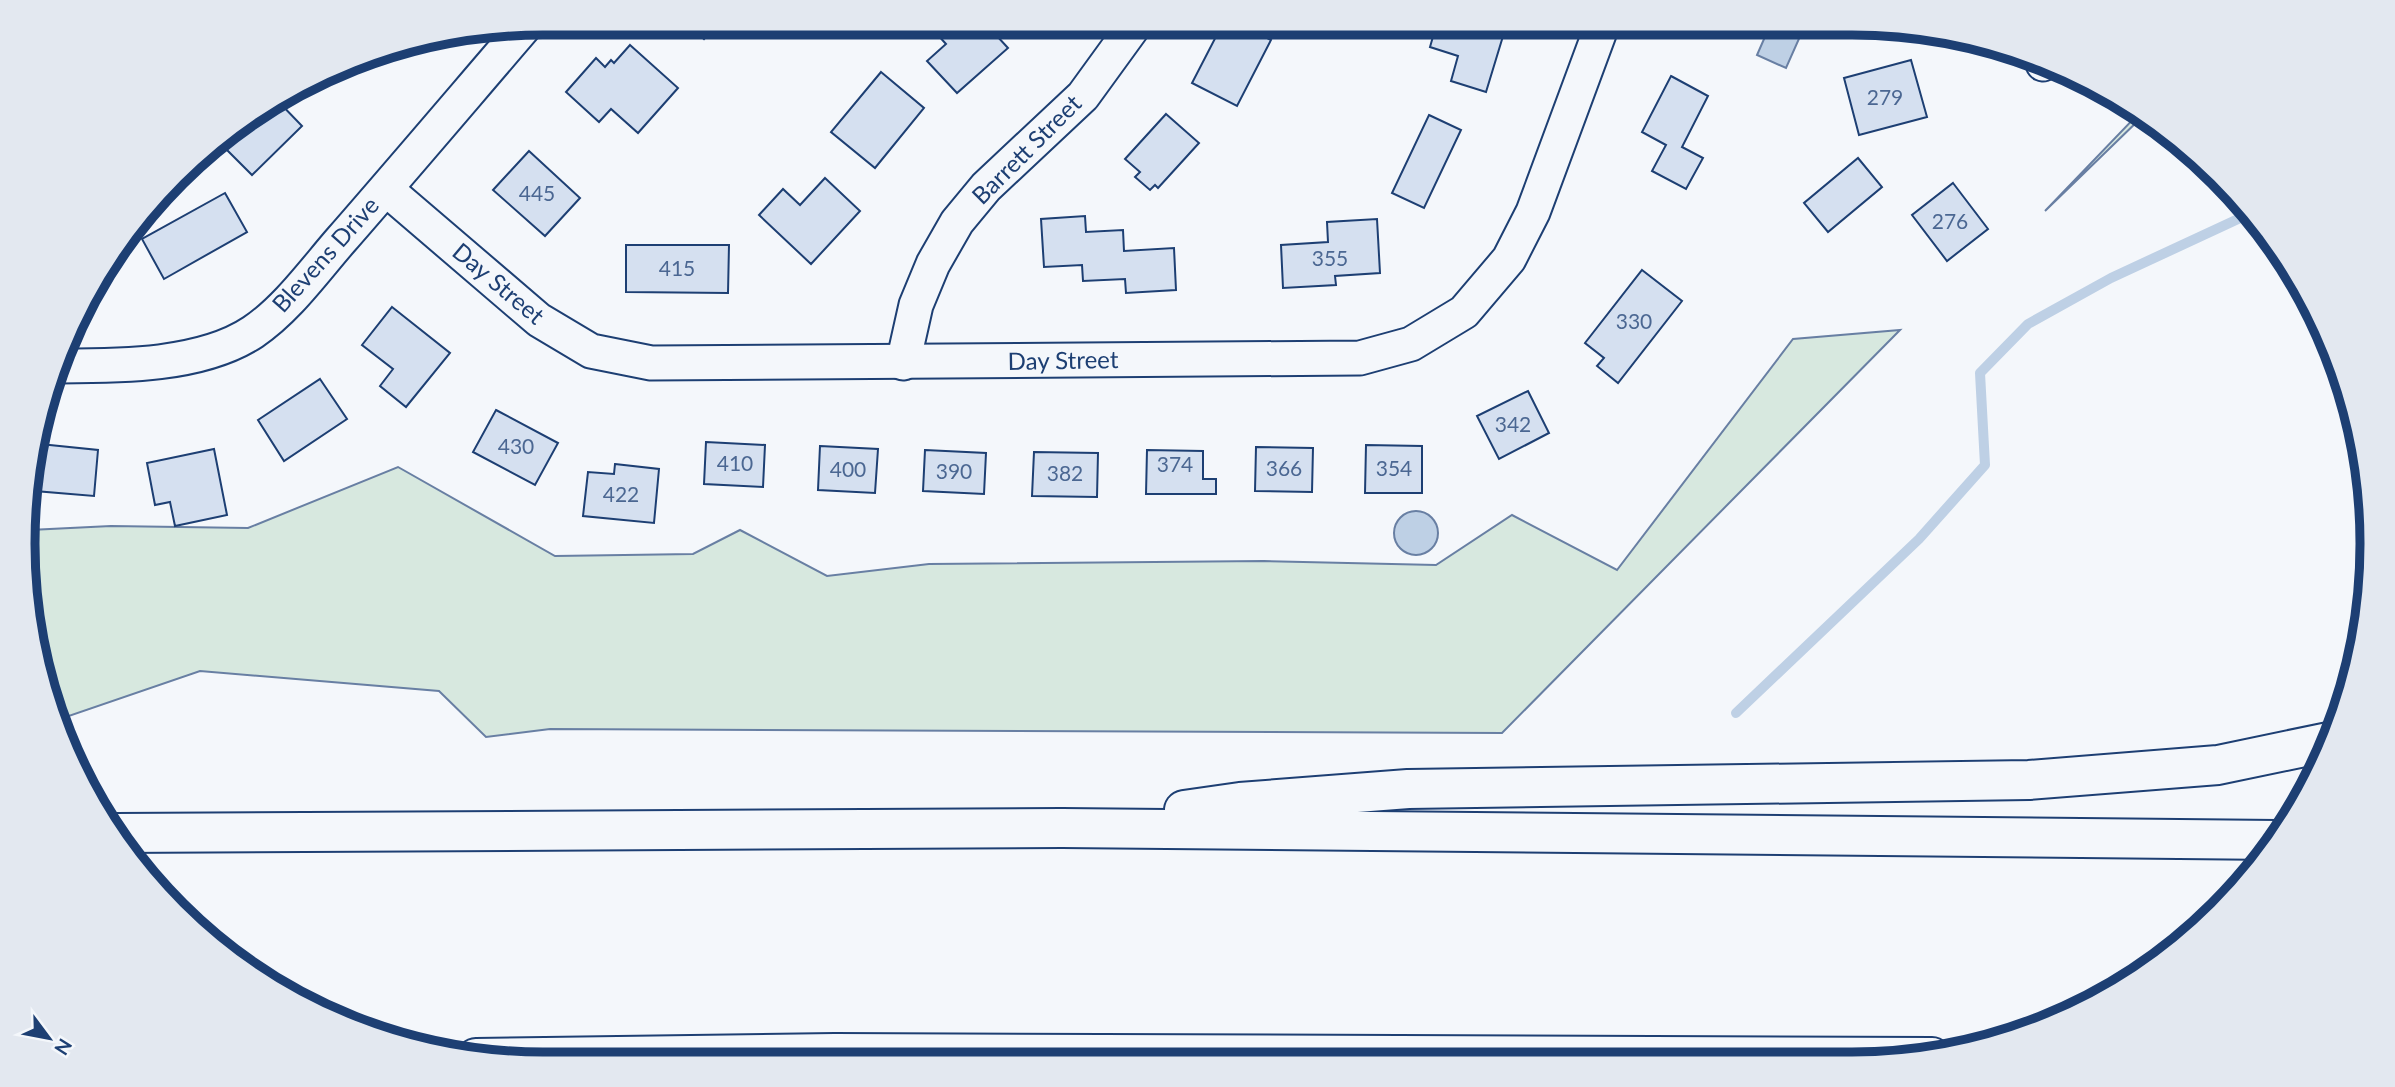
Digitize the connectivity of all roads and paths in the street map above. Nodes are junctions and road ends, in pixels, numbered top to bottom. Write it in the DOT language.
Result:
graph roads {
  1 [pos="1127,35"];
  2 [pos="1599,35"];
  3 [pos="517,36"];
  4 [pos="386,189"];
  5 [pos="903,363"];
  6 [pos="67,366"];
  7 [pos="2318,744"];
  8 [pos="1062,828"];
  9 [pos="126,833"];
  10 [pos="2265,839"];
  1 -- 5 [label="street, Barrett Street"];
  2 -- 5 [label="street, Day Street"];
  3 -- 4 [label="street, Blevens Drive"];
  4 -- 5 [label="street, Day Street"];
  4 -- 6 [label="street, Blevens Drive"];
  7 -- 8 [label="highway"];
  8 -- 9 [label="highway"];
  8 -- 10 [label="highway"];
}
